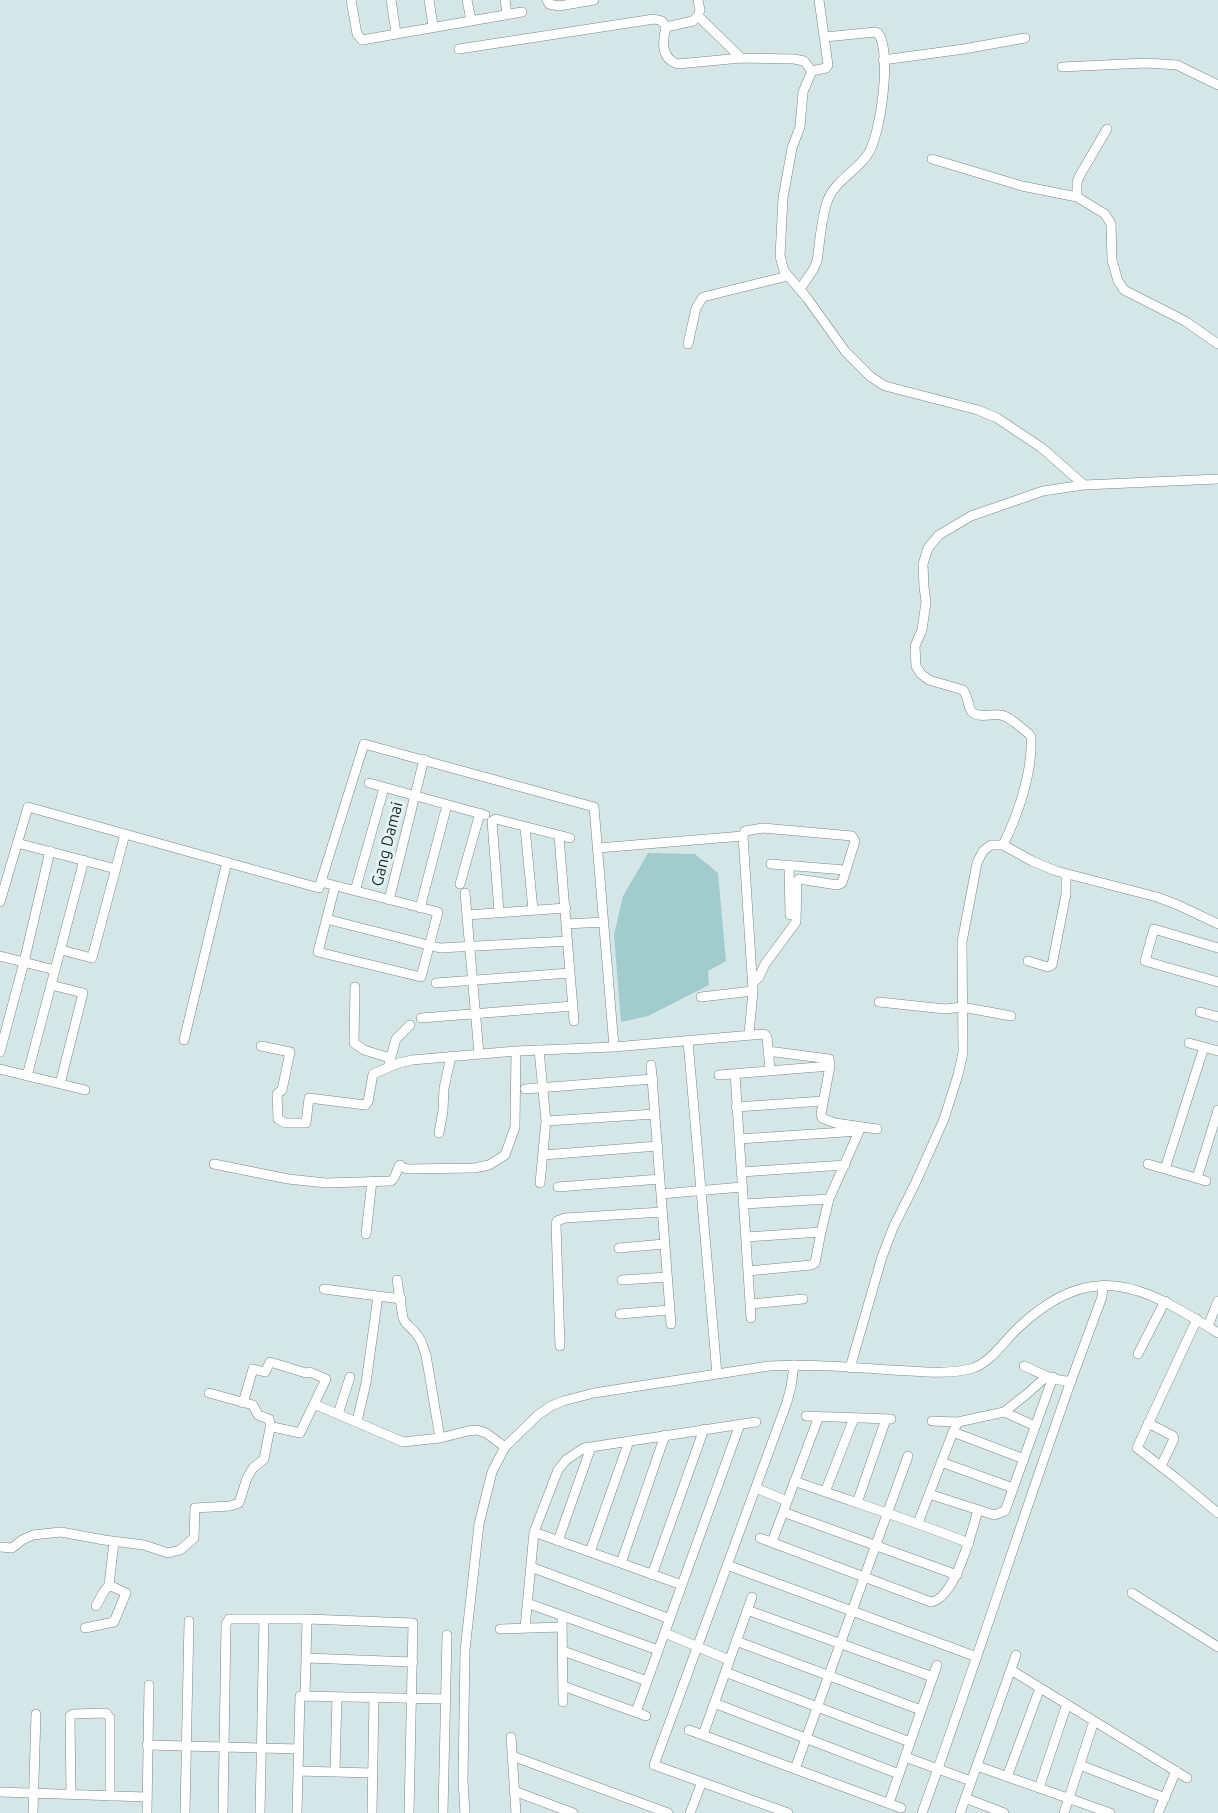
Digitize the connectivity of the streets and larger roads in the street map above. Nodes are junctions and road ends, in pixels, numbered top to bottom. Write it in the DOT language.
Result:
graph roads {
  1 [pos="351,0"];
  2 [pos="391,0"];
  3 [pos="429,0"];
  4 [pos="467,0"];
  5 [pos="505,0"];
  6 [pos="547,0"];
  7 [pos="594,0"];
  8 [pos="698,0"];
  9 [pos="819,0"];
  10 [pos="522,12"];
  11 [pos="507,14"];
  12 [pos="698,16"];
  13 [pos="471,20"];
  14 [pos="433,26"];
  15 [pos="666,27"];
  16 [pos="396,33"];
  17 [pos="825,37"];
  18 [pos="1025,38"];
  19 [pos="459,49"];
  20 [pos="741,58"];
  21 [pos="884,60"];
  22 [pos="1062,67"];
  23 [pos="812,71"];
  24 [pos="1218,85"];
  25 [pos="1107,129"];
  26 [pos="932,159"];
  27 [pos="1077,198"];
  28 [pos="788,276"];
  29 [pos="800,290"];
  30 [pos="688,344"];
  31 [pos="1218,344"];
  32 [pos="1218,479"];
  33 [pos="1084,485"];
  34 [pos="424,759"];
  35 [pos="369,783"];
  36 [pos="384,788"];
  37 [pos="415,796"];
  38 [pos="447,804"];
  39 [pos="525,828"];
  40 [pos="125,834"];
  41 [pos="559,836"];
  42 [pos="743,836"];
  43 [pos="570,838"];
  44 [pos="18,843"];
  45 [pos="1003,845"];
  46 [pos="598,848"];
  47 [pos="50,851"];
  48 [pos="84,860"];
  49 [pos="227,862"];
  50 [pos="771,864"];
  51 [pos="789,865"];
  52 [pos="116,869"];
  53 [pos="845,870"];
  54 [pos="1066,874"];
  55 [pos="321,882"];
  56 [pos="460,884"];
  57 [pos="335,886"];
  58 [pos="355,891"];
  59 [pos="465,893"];
  60 [pos="389,900"];
  61 [pos="0,902"];
  62 [pos="420,908"];
  63 [pos="566,908"];
  64 [pos="533,910"];
  65 [pos="499,912"];
  66 [pos="467,915"];
  67 [pos="326,919"];
  68 [pos="604,922"];
  69 [pos="566,924"];
  70 [pos="1218,924"];
  71 [pos="791,929"];
  72 [pos="568,941"];
  73 [pos="429,945"];
  74 [pos="470,948"];
  75 [pos="1218,948"];
  76 [pos="61,950"];
  77 [pos="0,956"];
  78 [pos="24,962"];
  79 [pos="1028,962"];
  80 [pos="55,970"];
  81 [pos="570,973"];
  82 [pos="473,980"];
  83 [pos="1218,982"];
  84 [pos="436,983"];
  85 [pos="51,985"];
  86 [pos="355,987"];
  87 [pos="753,987"];
  88 [pos="701,997"];
  89 [pos="879,1002"];
  90 [pos="573,1006"];
  91 [pos="962,1007"];
  92 [pos="1200,1012"];
  93 [pos="476,1013"];
  94 [pos="1011,1016"];
  95 [pos="1218,1017"];
  96 [pos="421,1018"];
  97 [pos="574,1021"];
  98 [pos="410,1025"];
  99 [pos="749,1034"];
  100 [pos="184,1040"];
  101 [pos="688,1041"];
  102 [pos="1189,1043"];
  103 [pos="261,1046"];
  104 [pos="614,1047"];
  105 [pos="1204,1047"];
  106 [pos="539,1050"];
  107 [pos="516,1051"];
  108 [pos="768,1051"];
  109 [pos="1218,1051"];
  110 [pos="0,1052"];
  111 [pos="479,1054"];
  112 [pos="451,1056"];
  113 [pos="389,1062"];
  114 [pos="651,1065"];
  115 [pos="830,1066"];
  116 [pos="0,1069"];
  117 [pos="770,1070"];
  118 [pos="735,1074"];
  119 [pos="719,1075"];
  120 [pos="27,1076"];
  121 [pos="652,1079"];
  122 [pos="60,1084"];
  123 [pos="525,1089"];
  124 [pos="543,1089"];
  125 [pos="85,1090"];
  126 [pos="823,1101"];
  127 [pos="736,1107"];
  128 [pos="1218,1110"];
  129 [pos="655,1114"];
  130 [pos="546,1121"];
  131 [pos="860,1129"];
  132 [pos="877,1129"];
  133 [pos="439,1133"];
  134 [pos="739,1139"];
  135 [pos="658,1146"];
  136 [pos="543,1155"];
  137 [pos="214,1164"];
  138 [pos="1148,1164"];
  139 [pos="845,1165"];
  140 [pos="1165,1168"];
  141 [pos="741,1172"];
  142 [pos="660,1179"];
  143 [pos="372,1181"];
  144 [pos="540,1183"];
  145 [pos="558,1187"];
  146 [pos="742,1187"];
  147 [pos="701,1191"];
  148 [pos="661,1194"];
  149 [pos="829,1199"];
  150 [pos="744,1204"];
  151 [pos="662,1212"];
  152 [pos="820,1232"];
  153 [pos="366,1234"];
  154 [pos="746,1237"];
  155 [pos="664,1245"];
  156 [pos="620,1248"];
  157 [pos="748,1270"];
  158 [pos="667,1277"];
  159 [pos="397,1280"];
  160 [pos="622,1280"];
  161 [pos="1103,1285"];
  162 [pos="324,1289"];
  163 [pos="378,1296"];
  164 [pos="401,1299"];
  165 [pos="803,1299"];
  166 [pos="1218,1300"];
  167 [pos="1164,1302"];
  168 [pos="751,1304"];
  169 [pos="669,1310"];
  170 [pos="620,1314"];
  171 [pos="751,1318"];
  172 [pos="671,1324"];
  173 [pos="1195,1324"];
  174 [pos="1208,1326"];
  175 [pos="1218,1333"];
  176 [pos="560,1346"];
  177 [pos="1138,1354"];
  178 [pos="1024,1366"];
  179 [pos="850,1368"];
  180 [pos="793,1369"];
  181 [pos="717,1374"];
  182 [pos="1050,1376"];
  183 [pos="350,1377"];
  184 [pos="1071,1381"];
  185 [pos="209,1393"];
  186 [pos="243,1403"];
  187 [pos="314,1404"];
  188 [pos="1004,1412"];
  189 [pos="338,1414"];
  190 [pos="806,1416"];
  191 [pos="819,1416"];
  192 [pos="854,1418"];
  193 [pos="357,1421"];
  194 [pos="932,1421"];
  195 [pos="756,1422"];
  196 [pos="958,1422"];
  197 [pos="1148,1423"];
  198 [pos="740,1424"];
  199 [pos="1035,1426"];
  200 [pos="271,1428"];
  201 [pos="704,1430"];
  202 [pos="953,1432"];
  203 [pos="665,1435"];
  204 [pos="440,1438"];
  205 [pos="629,1441"];
  206 [pos="505,1447"];
  207 [pos="591,1447"];
  208 [pos="908,1456"];
  209 [pos="1024,1459"];
  210 [pos="941,1462"];
  211 [pos="1161,1466"];
  212 [pos="795,1481"];
  213 [pos="756,1488"];
  214 [pos="1013,1488"];
  215 [pos="825,1492"];
  216 [pos="929,1494"];
  217 [pos="787,1501"];
  218 [pos="857,1503"];
  219 [pos="978,1510"];
  220 [pos="783,1512"];
  221 [pos="1218,1513"];
  222 [pos="887,1514"];
  223 [pos="918,1523"];
  224 [pos="534,1532"];
  225 [pos="760,1538"];
  226 [pos="558,1540"];
  227 [pos="114,1542"];
  228 [pos="772,1542"];
  229 [pos="969,1543"];
  230 [pos="876,1545"];
  231 [pos="0,1547"];
  232 [pos="590,1552"];
  233 [pos="621,1563"];
  234 [pos="727,1565"];
  235 [pos="531,1568"];
  236 [pos="652,1575"];
  237 [pos="957,1575"];
  238 [pos="864,1576"];
  239 [pos="109,1585"];
  240 [pos="682,1586"];
  241 [pos="1132,1593"];
  242 [pos="752,1597"];
  243 [pos="527,1603"];
  244 [pos="96,1606"];
  245 [pos="747,1610"];
  246 [pos="852,1611"];
  247 [pos="562,1616"];
  248 [pos="264,1619"];
  249 [pos="307,1619"];
  250 [pos="670,1619"];
  251 [pos="189,1621"];
  252 [pos="562,1627"];
  253 [pos="84,1628"];
  254 [pos="525,1628"];
  255 [pos="500,1629"];
  256 [pos="664,1633"];
  257 [pos="447,1635"];
  258 [pos="736,1641"];
  259 [pos="840,1644"];
  260 [pos="698,1645"];
  261 [pos="1218,1647"];
  262 [pos="658,1650"];
  263 [pos="563,1651"];
  264 [pos="1016,1655"];
  265 [pos="977,1657"];
  266 [pos="306,1658"];
  267 [pos="729,1660"];
  268 [pos="413,1662"];
  269 [pos="937,1665"];
  270 [pos="1011,1670"];
  271 [pos="725,1672"];
  272 [pos="829,1675"];
  273 [pos="933,1677"];
  274 [pos="647,1681"];
  275 [pos="148,1685"];
  276 [pos="563,1686"];
  277 [pos="1040,1688"];
  278 [pos="305,1696"];
  279 [pos="338,1696"];
  280 [pos="374,1697"];
  281 [pos="412,1698"];
  282 [pos="446,1699"];
  283 [pos="563,1702"];
  284 [pos="714,1703"];
  285 [pos="1067,1704"];
  286 [pos="817,1707"];
  287 [pos="921,1710"];
  288 [pos="636,1712"];
  289 [pos="36,1714"];
  290 [pos="646,1716"];
  291 [pos="1094,1721"];
  292 [pos="689,1730"];
  293 [pos="703,1735"];
  294 [pos="511,1737"];
  295 [pos="806,1739"];
  296 [pos="910,1742"];
  297 [pos="147,1745"];
  298 [pos="186,1746"];
  299 [pos="224,1747"];
  300 [pos="261,1748"];
  301 [pos="299,1749"];
  302 [pos="512,1756"];
  303 [pos="905,1757"];
  304 [pos="1080,1765"];
  305 [pos="976,1767"];
  306 [pos="795,1769"];
  307 [pos="938,1770"];
  308 [pos="298,1771"];
  309 [pos="1176,1771"];
  310 [pos="335,1772"];
  311 [pos="372,1773"];
  312 [pos="899,1774"];
  313 [pos="1007,1777"];
  314 [pos="1187,1778"];
  315 [pos="971,1781"];
  316 [pos="702,1782"];
  317 [pos="1039,1788"];
  318 [pos="514,1791"];
  319 [pos="0,1792"];
  320 [pos="33,1794"];
  321 [pos="70,1794"];
  322 [pos="110,1796"];
  323 [pos="146,1797"];
  324 [pos="965,1798"];
  325 [pos="1165,1798"];
  326 [pos="1068,1799"];
  327 [pos="889,1803"];
  328 [pos="900,1808"];
  329 [pos="33,1813"];
  330 [pos="147,1813"];
  331 [pos="185,1813"];
  332 [pos="223,1813"];
  333 [pos="260,1813"];
  334 [pos="297,1813"];
  335 [pos="372,1813"];
  336 [pos="409,1813"];
  337 [pos="443,1813"];
  338 [pos="465,1813"];
  339 [pos="516,1813"];
  340 [pos="573,1813"];
  341 [pos="668,1813"];
  342 [pos="690,1813"];
  343 [pos="788,1813"];
  344 [pos="922,1813"];
  345 [pos="960,1813"];
  346 [pos="1004,1813"];
  347 [pos="1064,1813"];
  348 [pos="1110,1813"];
  349 [pos="1158,1813"];
  1 -- 16 [label="street"];
  2 -- 16 [label="street"];
  3 -- 14 [label="street"];
  4 -- 13 [label="street"];
  5 -- 11 [label="street"];
  6 -- 7 [label="street"];
  8 -- 12 [label="street"];
  9 -- 17 [label="street"];
  10 -- 11 [label="street"];
  11 -- 13 [label="street"];
  12 -- 15 [label="street"];
  12 -- 20 [label="street"];
  13 -- 14 [label="street"];
  14 -- 16 [label="street"];
  15 -- 19 [label="street"];
  15 -- 20 [label="street"];
  17 -- 21 [label="street"];
  17 -- 23 [label="street"];
  18 -- 21 [label="street"];
  20 -- 23 [label="street"];
  21 -- 29 [label="street"];
  22 -- 24 [label="street"];
  23 -- 28 [label="street"];
  25 -- 27 [label="street"];
  26 -- 27 [label="street"];
  27 -- 31 [label="street"];
  28 -- 29 [label="street"];
  28 -- 30 [label="street"];
  29 -- 33 [label="street"];
  32 -- 33 [label="street"];
  33 -- 45 [label="street"];
  34 -- 37 [label="street, Gang Damai"];
  34 -- 46 [label="street"];
  34 -- 55 [label="street"];
  35 -- 36 [label="street"];
  36 -- 37 [label="street"];
  36 -- 58 [label="street"];
  37 -- 38 [label="street"];
  37 -- 60 [label="street, Gang Damai"];
  38 -- 56 [label="street"];
  38 -- 62 [label="street"];
  39 -- 41 [label="street"];
  39 -- 64 [label="street"];
  39 -- 65 [label="street"];
  40 -- 44 [label="street"];
  40 -- 49 [label="street"];
  40 -- 52 [label="street"];
  41 -- 43 [label="street"];
  41 -- 63 [label="street"];
  42 -- 46 [label="street"];
  42 -- 53 [label="street"];
  42 -- 87 [label="street"];
  44 -- 47 [label="street"];
  44 -- 61 [label="street"];
  45 -- 54 [label="street"];
  45 -- 91 [label="street"];
  46 -- 68 [label="street"];
  47 -- 48 [label="street"];
  47 -- 78 [label="street"];
  48 -- 52 [label="street"];
  48 -- 76 [label="street"];
  49 -- 55 [label="street"];
  49 -- 100 [label="street"];
  50 -- 51 [label="street"];
  51 -- 53 [label="street"];
  51 -- 71 [label="street"];
  52 -- 76 [label="street"];
  53 -- 71 [label="street"];
  54 -- 70 [label="street"];
  54 -- 79 [label="street"];
  55 -- 57 [label="street"];
  57 -- 58 [label="street"];
  57 -- 67 [label="street"];
  58 -- 60 [label="street"];
  59 -- 66 [label="street"];
  60 -- 62 [label="street"];
  62 -- 73 [label="street"];
  63 -- 64 [label="street"];
  63 -- 69 [label="street"];
  64 -- 65 [label="street"];
  65 -- 66 [label="street"];
  66 -- 74 [label="street"];
  67 -- 73 [label="street"];
  67 -- 73 [label="street"];
  68 -- 69 [label="street"];
  68 -- 104 [label="street"];
  69 -- 72 [label="street"];
  71 -- 87 [label="street"];
  72 -- 74 [label="street"];
  72 -- 81 [label="street"];
  73 -- 74 [label="street"];
  74 -- 82 [label="street"];
  75 -- 83 [label="street"];
  76 -- 80 [label="street"];
  77 -- 78 [label="street"];
  78 -- 80 [label="street"];
  78 -- 110 [label="street"];
  80 -- 85 [label="street"];
  81 -- 82 [label="street"];
  81 -- 90 [label="street"];
  82 -- 84 [label="street"];
  82 -- 93 [label="street"];
  85 -- 120 [label="street"];
  85 -- 122 [label="street"];
  86 -- 113 [label="street"];
  87 -- 88 [label="street"];
  87 -- 99 [label="street"];
  89 -- 91 [label="street"];
  90 -- 93 [label="street"];
  90 -- 97 [label="street"];
  91 -- 94 [label="street"];
  91 -- 179 [label="street"];
  92 -- 95 [label="street"];
  93 -- 96 [label="street"];
  93 -- 111 [label="street"];
  98 -- 113 [label="street"];
  99 -- 101 [label="street"];
  99 -- 108 [label="street"];
  101 -- 104 [label="street"];
  101 -- 147 [label="street"];
  102 -- 105 [label="street"];
  103 -- 113 [label="street"];
  104 -- 106 [label="street"];
  105 -- 109 [label="street"];
  105 -- 140 [label="street"];
  106 -- 107 [label="street"];
  106 -- 124 [label="street"];
  107 -- 111 [label="street"];
  107 -- 143 [label="street"];
  108 -- 115 [label="street"];
  108 -- 117 [label="street"];
  111 -- 112 [label="street"];
  112 -- 113 [label="street"];
  112 -- 133 [label="street"];
  114 -- 121 [label="street"];
  115 -- 117 [label="street"];
  115 -- 126 [label="street"];
  116 -- 120 [label="street"];
  117 -- 118 [label="street"];
  118 -- 119 [label="street"];
  118 -- 127 [label="street"];
  120 -- 122 [label="street"];
  121 -- 124 [label="street"];
  121 -- 129 [label="street"];
  122 -- 125 [label="street"];
  123 -- 124 [label="street"];
  124 -- 130 [label="street"];
  126 -- 127 [label="street"];
  126 -- 131 [label="street"];
  127 -- 134 [label="street"];
  128 -- 140 [label="street"];
  129 -- 130 [label="street"];
  129 -- 135 [label="street"];
  130 -- 136 [label="street"];
  131 -- 132 [label="street"];
  131 -- 134 [label="street"];
  131 -- 139 [label="street"];
  134 -- 141 [label="street"];
  135 -- 136 [label="street"];
  135 -- 142 [label="street"];
  136 -- 144 [label="street"];
  137 -- 143 [label="street"];
  138 -- 140 [label="street"];
  139 -- 141 [label="street"];
  139 -- 149 [label="street"];
  141 -- 146 [label="street"];
  142 -- 145 [label="street"];
  142 -- 148 [label="street"];
  143 -- 153 [label="street"];
  146 -- 147 [label="street"];
  146 -- 150 [label="street"];
  147 -- 148 [label="street"];
  147 -- 181 [label="street"];
  148 -- 151 [label="street"];
  149 -- 150 [label="street"];
  149 -- 152 [label="street"];
  150 -- 154 [label="street"];
  151 -- 155 [label="street"];
  151 -- 176 [label="street"];
  152 -- 154 [label="street"];
  152 -- 157 [label="street"];
  154 -- 157 [label="street"];
  155 -- 156 [label="street"];
  155 -- 158 [label="street"];
  157 -- 168 [label="street"];
  158 -- 160 [label="street"];
  158 -- 169 [label="street"];
  159 -- 164 [label="street"];
  161 -- 167 [label="street"];
  161 -- 179 [label="street"];
  161 -- 184 [label="street"];
  162 -- 163 [label="street"];
  163 -- 164 [label="street"];
  163 -- 193 [label="street"];
  164 -- 204 [label="street"];
  165 -- 168 [label="street"];
  166 -- 174 [label="street"];
  167 -- 173 [label="street"];
  167 -- 177 [label="street"];
  168 -- 171 [label="street"];
  169 -- 170 [label="street"];
  169 -- 172 [label="street"];
  173 -- 174 [label="street"];
  173 -- 197 [label="street"];
  174 -- 175 [label="street"];
  178 -- 182 [label="street"];
  179 -- 180 [label="street"];
  180 -- 181 [label="street"];
  180 -- 213 [label="street"];
  181 -- 206 [label="street"];
  182 -- 184 [label="street"];
  182 -- 188 [label="street"];
  182 -- 199 [label="street"];
  183 -- 189 [label="street"];
  184 -- 265 [label="street"];
  185 -- 186 [label="street"];
  186 -- 187 [label="street"];
  186 -- 200 [label="street"];
  187 -- 189 [label="street"];
  187 -- 200 [label="street"];
  188 -- 196 [label="street"];
  188 -- 199 [label="street"];
  189 -- 193 [label="street"];
  190 -- 191 [label="street"];
  191 -- 192 [label="street"];
  191 -- 212 [label="street"];
  192 -- 215 [label="street"];
  192 -- 218 [label="street"];
  193 -- 204 [label="street"];
  194 -- 196 [label="street"];
  195 -- 198 [label="street"];
  196 -- 202 [label="street"];
  197 -- 211 [label="street"];
  197 -- 211 [label="street"];
  198 -- 201 [label="street"];
  198 -- 240 [label="street"];
  199 -- 209 [label="street"];
  200 -- 227 [label="street"];
  201 -- 203 [label="street"];
  201 -- 236 [label="street"];
  202 -- 209 [label="street"];
  202 -- 210 [label="street"];
  203 -- 205 [label="street"];
  203 -- 233 [label="street"];
  204 -- 206 [label="street"];
  205 -- 207 [label="street"];
  205 -- 232 [label="street"];
  206 -- 338 [label="street"];
  207 -- 224 [label="street"];
  207 -- 226 [label="street"];
  208 -- 222 [label="street"];
  209 -- 214 [label="street"];
  210 -- 214 [label="street"];
  210 -- 216 [label="street"];
  211 -- 221 [label="street"];
  212 -- 215 [label="street"];
  212 -- 217 [label="street"];
  213 -- 217 [label="street"];
  213 -- 234 [label="street"];
  214 -- 219 [label="street"];
  215 -- 218 [label="street"];
  216 -- 219 [label="street"];
  216 -- 223 [label="street"];
  217 -- 220 [label="street"];
  218 -- 222 [label="street"];
  219 -- 229 [label="street"];
  220 -- 228 [label="street"];
  220 -- 230 [label="street"];
  222 -- 223 [label="street"];
  222 -- 230 [label="street"];
  223 -- 229 [label="street"];
  224 -- 226 [label="street"];
  224 -- 235 [label="street"];
  225 -- 228 [label="street"];
  226 -- 232 [label="street"];
  227 -- 231 [label="street"];
  227 -- 239 [label="street"];
  228 -- 238 [label="street"];
  229 -- 237 [label="street"];
  230 -- 237 [label="street"];
  230 -- 238 [label="street"];
  232 -- 233 [label="street"];
  233 -- 236 [label="street"];
  234 -- 246 [label="street"];
  234 -- 260 [label="street"];
  235 -- 243 [label="street"];
  235 -- 250 [label="street"];
  236 -- 240 [label="street"];
  237 -- 238 [label="street"];
  238 -- 246 [label="street"];
  239 -- 244 [label="street"];
  239 -- 253 [label="street"];
  240 -- 250 [label="street"];
  241 -- 261 [label="street"];
  242 -- 245 [label="street"];
  243 -- 247 [label="street"];
  243 -- 254 [label="street"];
  245 -- 258 [label="street"];
  245 -- 259 [label="street"];
  246 -- 259 [label="street"];
  246 -- 265 [label="street"];
  247 -- 252 [label="street"];
  247 -- 262 [label="street"];
  248 -- 249 [label="street"];
  248 -- 299 [label="street"];
  248 -- 300 [label="street"];
  249 -- 266 [label="street"];
  249 -- 268 [label="street"];
  250 -- 256 [label="street"];
  251 -- 298 [label="street"];
  252 -- 254 [label="street"];
  252 -- 263 [label="street"];
  254 -- 255 [label="street"];
  256 -- 260 [label="street"];
  256 -- 262 [label="street"];
  257 -- 282 [label="street"];
  258 -- 267 [label="street"];
  258 -- 272 [label="street"];
  259 -- 272 [label="street"];
  259 -- 273 [label="street"];
  260 -- 267 [label="street"];
  260 -- 316 [label="street"];
  262 -- 274 [label="street"];
  263 -- 274 [label="street"];
  263 -- 276 [label="street"];
  264 -- 270 [label="street"];
  265 -- 307 [label="street"];
  266 -- 268 [label="street"];
  266 -- 278 [label="street"];
  267 -- 271 [label="street"];
  268 -- 281 [label="street"];
  269 -- 273 [label="street"];
  270 -- 277 [label="street"];
  270 -- 305 [label="street"];
  271 -- 284 [label="street"];
  271 -- 286 [label="street"];
  272 -- 286 [label="street"];
  272 -- 287 [label="street"];
  273 -- 287 [label="street"];
  274 -- 288 [label="street"];
  275 -- 297 [label="street"];
  276 -- 283 [label="street"];
  276 -- 288 [label="street"];
  277 -- 285 [label="street"];
  277 -- 313 [label="street"];
  278 -- 279 [label="street"];
  278 -- 301 [label="street"];
  279 -- 280 [label="street"];
  279 -- 310 [label="street"];
  280 -- 281 [label="street"];
  280 -- 311 [label="street"];
  281 -- 282 [label="street"];
  281 -- 336 [label="street"];
  282 -- 337 [label="street"];
  284 -- 293 [label="street"];
  284 -- 295 [label="street"];
  285 -- 291 [label="street"];
  285 -- 317 [label="street"];
  286 -- 295 [label="street"];
  286 -- 296 [label="street"];
  287 -- 296 [label="street"];
  288 -- 290 [label="street"];
  289 -- 320 [label="street"];
  291 -- 304 [label="street"];
  291 -- 309 [label="street"];
  292 -- 293 [label="street"];
  293 -- 306 [label="street"];
  294 -- 302 [label="street"];
  295 -- 306 [label="street"];
  295 -- 312 [label="street"];
  296 -- 303 [label="street"];
  297 -- 298 [label="street"];
  297 -- 323 [label="street"];
  298 -- 299 [label="street"];
  298 -- 331 [label="street"];
  299 -- 300 [label="street"];
  299 -- 332 [label="street"];
  300 -- 301 [label="street"];
  300 -- 333 [label="street"];
  301 -- 308 [label="street"];
  302 -- 318 [label="street"];
  302 -- 341 [label="street"];
  303 -- 307 [label="street"];
  303 -- 312 [label="street"];
  304 -- 325 [label="street"];
  304 -- 326 [label="street"];
  305 -- 313 [label="street"];
  305 -- 315 [label="street"];
  306 -- 327 [label="street"];
  307 -- 315 [label="street"];
  307 -- 344 [label="street"];
  308 -- 310 [label="street"];
  308 -- 334 [label="street"];
  309 -- 314 [label="street"];
  309 -- 325 [label="street"];
  310 -- 311 [label="street"];
  311 -- 335 [label="street"];
  312 -- 327 [label="street"];
  313 -- 317 [label="street"];
  315 -- 324 [label="street"];
  316 -- 342 [label="street"];
  316 -- 343 [label="street"];
  317 -- 326 [label="street"];
  318 -- 339 [label="street"];
  318 -- 340 [label="street"];
  319 -- 320 [label="street"];
  320 -- 321 [label="street"];
  320 -- 329 [label="street"];
  321 -- 322 [label="street"];
  321 -- 322 [label="street"];
  322 -- 323 [label="street"];
  323 -- 330 [label="street"];
  324 -- 345 [label="street"];
  324 -- 346 [label="street"];
  325 -- 349 [label="street"];
  326 -- 347 [label="street"];
  326 -- 348 [label="street"];
  327 -- 328 [label="street"];
}
